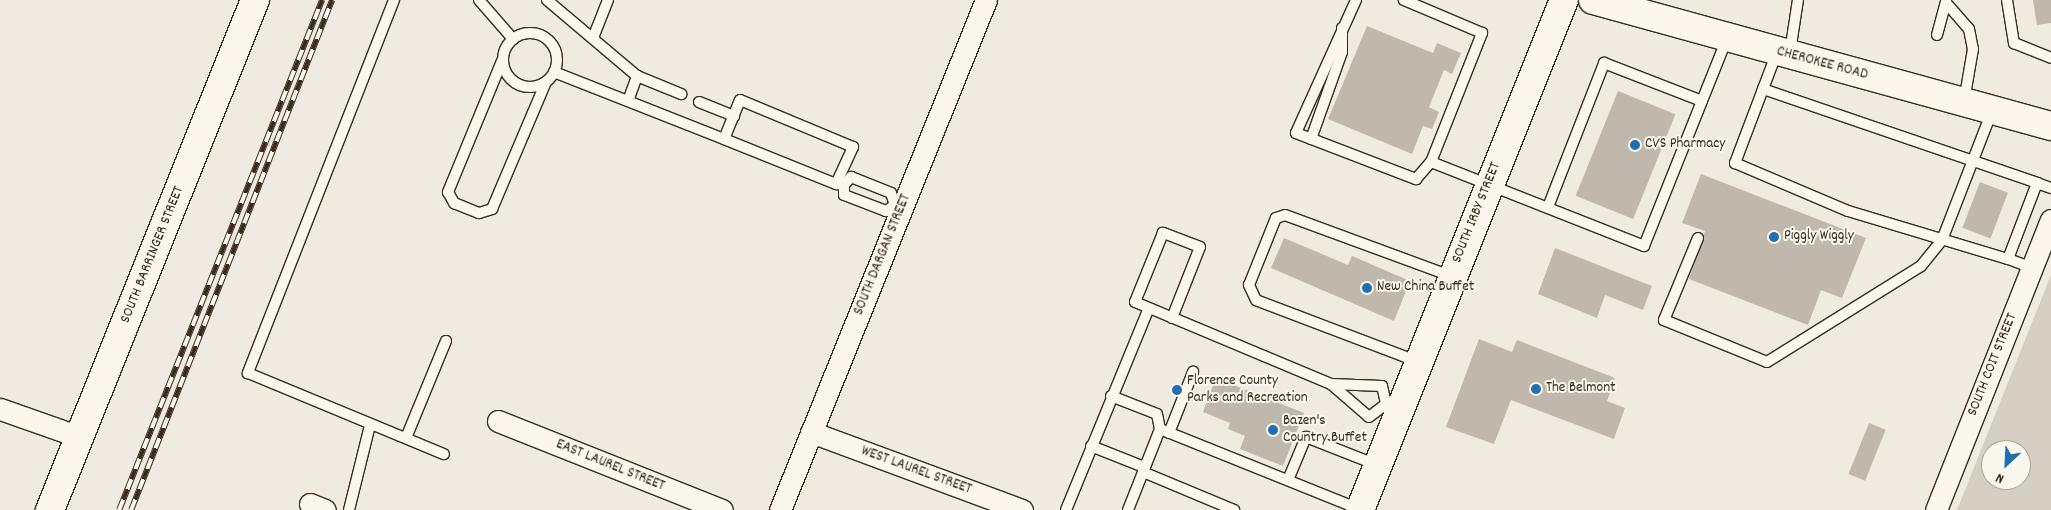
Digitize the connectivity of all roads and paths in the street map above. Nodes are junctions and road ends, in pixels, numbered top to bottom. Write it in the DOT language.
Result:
graph roads {
  1 [pos="255,0"];
  2 [pos="394,0"];
  3 [pos="479,0"];
  4 [pos="548,0"];
  5 [pos="608,0"];
  6 [pos="986,0"];
  7 [pos="1356,0"];
  8 [pos="1404,0"];
  9 [pos="1564,0"];
  10 [pos="1593,0"];
  11 [pos="1798,0"];
  12 [pos="2007,0"];
  13 [pos="1947,2"];
  14 [pos="1937,35"];
  15 [pos="513,38"];
  16 [pos="593,38"];
  17 [pos="1728,38"];
  18 [pos="1783,54"];
  19 [pos="2051,58"];
  20 [pos="502,61"];
  21 [pos="554,72"];
  22 [pos="637,76"];
  23 [pos="546,82"];
  24 [pos="1763,89"];
  25 [pos="680,94"];
  26 [pos="628,101"];
  27 [pos="1702,101"];
  28 [pos="698,102"];
  29 [pos="1963,102"];
  30 [pos="1993,110"];
  31 [pos="734,116"];
  32 [pos="2051,126"];
  33 [pos="724,139"];
  34 [pos="1974,158"];
  35 [pos="1431,162"];
  36 [pos="1489,183"];
  37 [pos="2037,183"];
  38 [pos="840,184"];
  39 [pos="2051,188"];
  40 [pos="898,206"];
  41 [pos="1548,207"];
  42 [pos="2051,220"];
  43 [pos="1698,238"];
  44 [pos="1942,240"];
  45 [pos="2008,259"];
  46 [pos="2032,268"];
  47 [pos="1452,277"];
  48 [pos="1149,308"];
  49 [pos="1172,318"];
  50 [pos="446,341"];
  51 [pos="1419,362"];
  52 [pos="1193,372"];
  53 [pos="1331,384"];
  54 [pos="1111,396"];
  55 [pos="1393,407"];
  56 [pos="0,409"];
  57 [pos="498,421"];
  58 [pos="370,424"];
  59 [pos="1164,431"];
  60 [pos="811,432"];
  61 [pos="80,438"];
  62 [pos="406,438"];
  63 [pos="1091,446"];
  64 [pos="444,454"];
  65 [pos="1378,465"];
  66 [pos="1143,470"];
  67 [pos="1288,480"];
  68 [pos="50,510"];
  69 [pos="348,510"];
  70 [pos="722,510"];
  71 [pos="780,510"];
  72 [pos="1022,510"];
  73 [pos="1066,510"];
  74 [pos="1128,510"];
  75 [pos="1234,510"];
  76 [pos="1360,510"];
  77 [pos="1936,510"];
  1 -- 61 [label="main road, SOUTH BARRINGER STREET"];
  2 -- 58 [label="lane"];
  3 -- 15 [label="lane"];
  4 -- 16 [label="lane"];
  5 -- 16 [label="lane"];
  6 -- 40 [label="street, SOUTH DARGAN STREET"];
  7 -- 35 [label="lane"];
  8 -- 35 [label="lane"];
  9 -- 36 [label="main road, SOUTH IRBY STREET"];
  10 -- 17 [label="main road, CHEROKEE ROAD"];
  11 -- 18 [label="lane"];
  12 -- 19 [label="lane"];
  13 -- 14 [label="lane"];
  13 -- 29 [label="lane"];
  15 -- 20 [label="lane"];
  15 -- 21 [label="lane"];
  16 -- 22 [label="lane"];
  17 -- 18 [label="main road, CHEROKEE ROAD"];
  17 -- 27 [label="lane"];
  18 -- 24 [label="lane"];
  18 -- 29 [label="main road, CHEROKEE ROAD"];
  20 -- 23 [label="lane"];
  20 -- 23 [label="lane"];
  21 -- 23 [label="lane"];
  21 -- 26 [label="lane"];
  22 -- 25 [label="lane"];
  22 -- 26 [label="lane"];
  24 -- 34 [label="lane"];
  24 -- 44 [label="lane"];
  26 -- 33 [label="lane"];
  27 -- 41 [label="lane"];
  27 -- 41 [label="lane"];
  28 -- 31 [label="lane"];
  29 -- 30 [label="main road, CHEROKEE ROAD"];
  30 -- 32 [label="main road, CHEROKEE ROAD"];
  30 -- 34 [label="lane"];
  31 -- 33 [label="lane"];
  31 -- 38 [label="lane"];
  33 -- 38 [label="lane"];
  34 -- 37 [label="lane"];
  34 -- 44 [label="lane"];
  35 -- 36 [label="lane"];
  36 -- 41 [label="lane"];
  36 -- 47 [label="main road, SOUTH IRBY STREET"];
  37 -- 39 [label="lane"];
  37 -- 45 [label="lane"];
  38 -- 40 [label="lane"];
  38 -- 40 [label="lane"];
  40 -- 60 [label="street, SOUTH DARGAN STREET"];
  42 -- 46 [label="street, SOUTH COIT STREET"];
  43 -- 44 [label="lane"];
  44 -- 45 [label="lane"];
  45 -- 46 [label="lane"];
  46 -- 77 [label="street, SOUTH COIT STREET"];
  47 -- 51 [label="main road, SOUTH IRBY STREET"];
  47 -- 51 [label="lane"];
  48 -- 49 [label="lane"];
  48 -- 49 [label="lane"];
  48 -- 54 [label="lane"];
  49 -- 53 [label="lane"];
  50 -- 62 [label="lane"];
  51 -- 55 [label="main road, SOUTH IRBY STREET"];
  52 -- 59 [label="lane"];
  53 -- 55 [label="lane"];
  53 -- 55 [label="lane"];
  54 -- 59 [label="lane"];
  54 -- 63 [label="lane"];
  55 -- 65 [label="main road, SOUTH IRBY STREET"];
  56 -- 61 [label="street"];
  57 -- 70 [label="street, EAST LAUREL STREET"];
  58 -- 62 [label="lane"];
  58 -- 69 [label="lane"];
  59 -- 66 [label="lane"];
  59 -- 67 [label="lane"];
  60 -- 71 [label="street, SOUTH DARGAN STREET"];
  60 -- 72 [label="street, WEST LAUREL STREET"];
  61 -- 68 [label="main road, SOUTH BARRINGER STREET"];
  62 -- 64 [label="lane"];
  63 -- 66 [label="lane"];
  63 -- 73 [label="lane"];
  65 -- 67 [label="lane"];
  65 -- 76 [label="main road, SOUTH IRBY STREET"];
  66 -- 74 [label="lane"];
  66 -- 75 [label="lane"];
  67 -- 76 [label="lane"];
}
